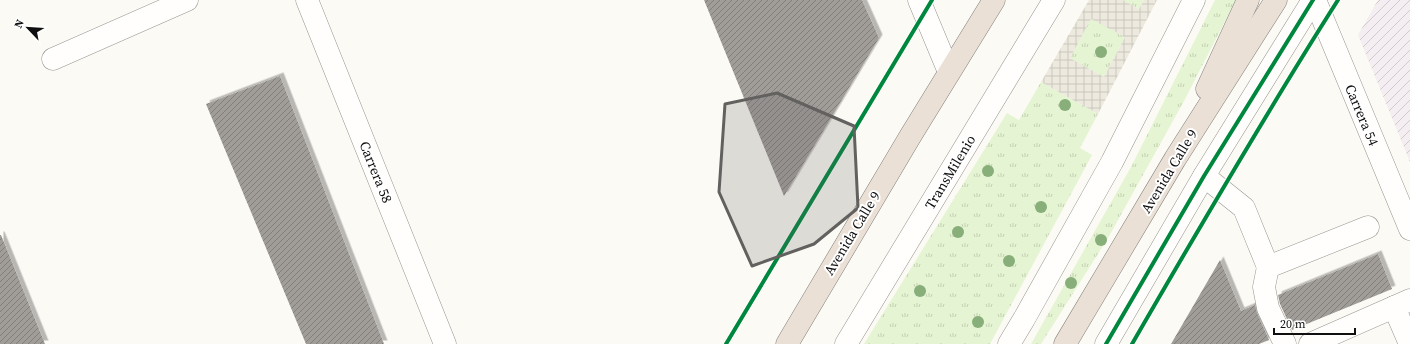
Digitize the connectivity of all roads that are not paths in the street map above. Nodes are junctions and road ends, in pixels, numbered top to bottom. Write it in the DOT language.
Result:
graph roads {
  1 [pos="187,0"];
  2 [pos="307,0"];
  3 [pos="919,0"];
  4 [pos="994,0"];
  5 [pos="1054,0"];
  6 [pos="1194,0"];
  7 [pos="1248,0"];
  8 [pos="1276,0"];
  9 [pos="1314,0"];
  10 [pos="53,58"];
  11 [pos="949,72"];
  12 [pos="1175,159"];
  13 [pos="1204,176"];
  14 [pos="1368,227"];
  15 [pos="1410,229"];
  16 [pos="1268,267"];
  17 [pos="1402,303"];
  18 [pos="445,344"];
  19 [pos="787,344"];
  20 [pos="846,344"];
  21 [pos="1009,344"];
  22 [pos="1065,344"];
  23 [pos="1106,344"];
  24 [pos="1285,344"];
  25 [pos="1310,344"];
  26 [pos="1410,344"];
  1 -- 10 [label="street"];
  2 -- 18 [label="street, Carrera 58"];
  3 -- 11 [label="street"];
  4 -- 11 [label="highway, Avenida Calle 9"];
  5 -- 20 [label="street, TransMilenio"];
  6 -- 21 [label="street"];
  7 -- 12 [label="highway"];
  8 -- 12 [label="highway, Avenida Calle 9"];
  9 -- 13 [label="street"];
  9 -- 15 [label="street, Carrera 54"];
  11 -- 19 [label="highway, Avenida Calle 9"];
  12 -- 22 [label="highway, Avenida Calle 9"];
  13 -- 16 [label="street"];
  13 -- 23 [label="street"];
  14 -- 16 [label="street"];
  16 -- 24 [label="street"];
  17 -- 25 [label="street"];
  17 -- 26 [label="street"];
}
